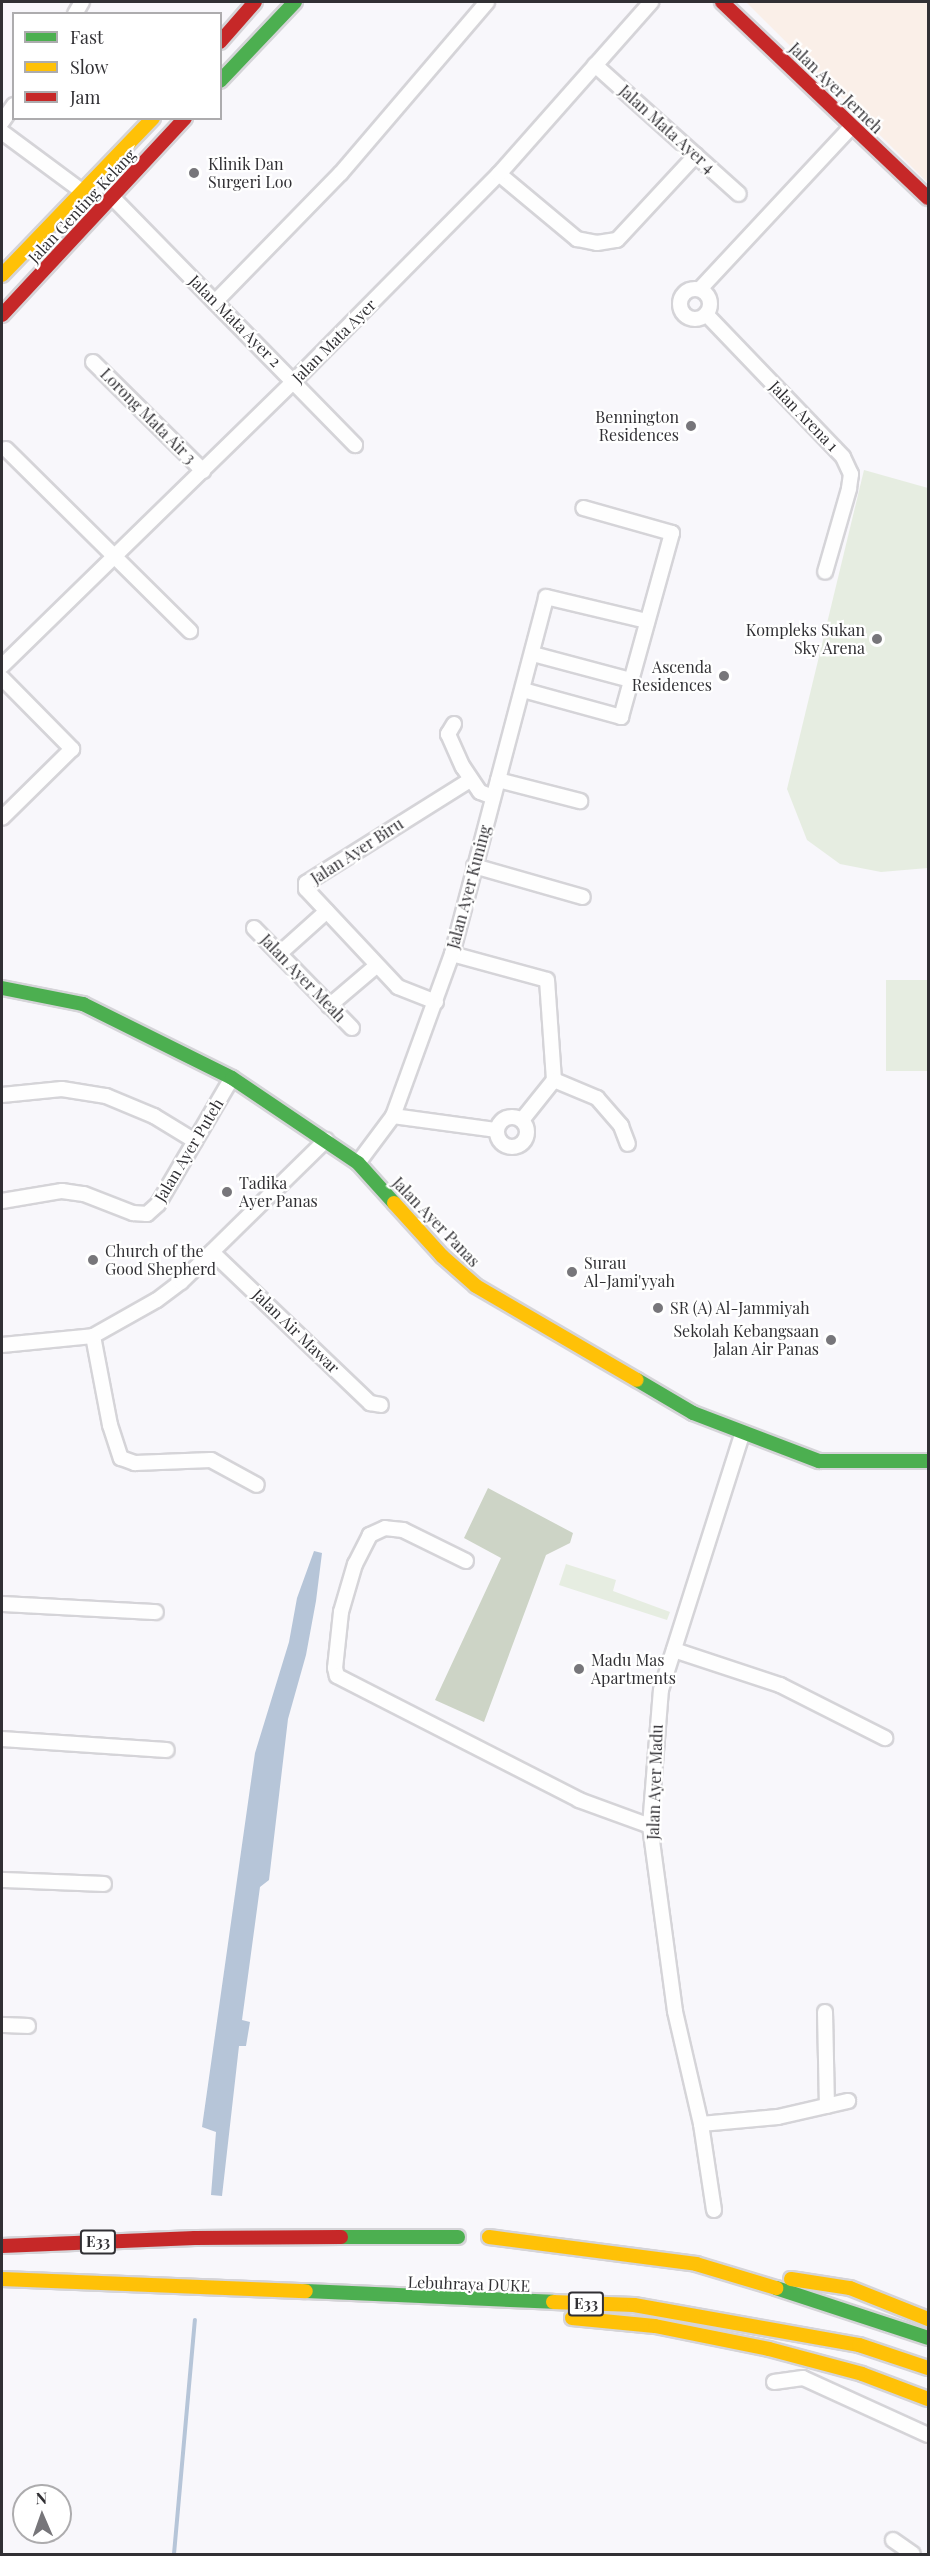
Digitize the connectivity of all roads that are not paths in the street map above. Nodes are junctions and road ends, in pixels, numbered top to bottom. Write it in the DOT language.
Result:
graph roads {
  1 [pos="254,2"];
  2 [pos="295,2"];
  3 [pos="487,2"];
  4 [pos="651,2"];
  5 [pos="722,2"];
  6 [pos="222,40"];
  7 [pos="595,65"];
  8 [pos="222,79"];
  9 [pos="12,108"];
  10 [pos="151,120"];
  11 [pos="184,120"];
  12 [pos="2,123"];
  13 [pos="852,126"];
  14 [pos="2,132"];
  15 [pos="696,155"];
  16 [pos="499,174"];
  17 [pos="83,192"];
  18 [pos="739,194"];
  19 [pos="113,198"];
  20 [pos="928,198"];
  21 [pos="58,255"];
  22 [pos="2,275"];
  23 [pos="700,290"];
  24 [pos="2,294"];
  25 [pos="215,302"];
  26 [pos="706,314"];
  27 [pos="2,315"];
  28 [pos="93,362"];
  29 [pos="294,381"];
  30 [pos="355,445"];
  31 [pos="6,449"];
  32 [pos="203,471"];
  33 [pos="583,508"];
  34 [pos="114,556"];
  35 [pos="825,573"];
  36 [pos="647,621"];
  37 [pos="190,632"];
  38 [pos="533,654"];
  39 [pos="2,666"];
  40 [pos="2,678"];
  41 [pos="631,680"];
  42 [pos="523,690"];
  43 [pos="454,724"];
  44 [pos="470,780"];
  45 [pos="498,780"];
  46 [pos="493,797"];
  47 [pos="579,801"];
  48 [pos="2,818"];
  49 [pos="474,866"];
  50 [pos="583,897"];
  51 [pos="327,911"];
  52 [pos="254,928"];
  53 [pos="279,954"];
  54 [pos="452,954"];
  55 [pos="376,966"];
  56 [pos="2,988"];
  57 [pos="436,1002"];
  58 [pos="329,1006"];
  59 [pos="352,1028"];
  60 [pos="232,1078"];
  61 [pos="554,1080"];
  62 [pos="2,1095"];
  63 [pos="393,1116"];
  64 [pos="522,1120"];
  65 [pos="497,1130"];
  66 [pos="326,1140"];
  67 [pos="195,1141"];
  68 [pos="628,1144"];
  69 [pos="358,1163"];
  70 [pos="2,1201"];
  71 [pos="212,1252"];
  72 [pos="93,1336"];
  73 [pos="2,1345"];
  74 [pos="381,1405"];
  75 [pos="742,1434"];
  76 [pos="928,1461"];
  77 [pos="257,1485"];
  78 [pos="466,1561"];
  79 [pos="2,1604"];
  80 [pos="156,1612"];
  81 [pos="674,1650"];
  82 [pos="885,1738"];
  83 [pos="2,1739"];
  84 [pos="166,1750"];
  85 [pos="650,1826"];
  86 [pos="2,1880"];
  87 [pos="105,1884"];
  88 [pos="825,2012"];
  89 [pos="2,2025"];
  90 [pos="28,2026"];
  91 [pos="848,2101"];
  92 [pos="827,2106"];
  93 [pos="701,2124"];
  94 [pos="714,2210"];
  95 [pos="458,2236"];
  96 [pos="489,2237"];
  97 [pos="2,2246"];
  98 [pos="696,2265"];
  99 [pos="2,2279"];
  100 [pos="469,2301"];
  101 [pos="928,2319"];
  102 [pos="928,2338"];
  103 [pos="928,2368"];
  104 [pos="774,2382"];
  105 [pos="928,2399"];
  106 [pos="928,2435"];
  107 [pos="893,2540"];
  108 [pos="913,2554"];
  1 -- 6 [label="main road"];
  2 -- 8 [label="main road"];
  3 -- 25 [label="street"];
  4 -- 7 [label="street, Jalan Mata Ayer"];
  5 -- 13 [label="main road, Jalan Ayer Jerneh"];
  7 -- 15 [label="street, Jalan Mata Ayer 4"];
  7 -- 16 [label="street, Jalan Mata Ayer"];
  9 -- 12 [label="street"];
  10 -- 17 [label="main road, Jalan Genting Kelang"];
  11 -- 19 [label="main road, Jalan Genting Kelang"];
  13 -- 20 [label="main road, Jalan Ayer Jerneh"];
  13 -- 23 [label="street"];
  14 -- 17 [label="street"];
  15 -- 16 [label="street"];
  15 -- 18 [label="street, Jalan Mata Ayer 4"];
  16 -- 29 [label="street, Jalan Mata Ayer"];
  17 -- 22 [label="main road, Jalan Genting Kelang"];
  19 -- 21 [label="main road, Jalan Genting Kelang"];
  19 -- 25 [label="street, Jalan Mata Ayer 2"];
  21 -- 24 [label="main road"];
  21 -- 27 [label="main road, Jalan Genting Kelang"];
  23 -- 26 [label="street"];
  23 -- 26 [label="street"];
  25 -- 29 [label="street, Jalan Mata Ayer 2"];
  26 -- 35 [label="street, Jalan Arena 1"];
  28 -- 32 [label="street, Lorong Mata Air 3"];
  29 -- 30 [label="street, Jalan Mata Ayer 2"];
  29 -- 32 [label="street, Jalan Mata Ayer"];
  31 -- 34 [label="street"];
  32 -- 34 [label="street, Jalan Mata Ayer"];
  33 -- 36 [label="street"];
  34 -- 37 [label="street"];
  34 -- 39 [label="street, Jalan Mata Ayer"];
  36 -- 38 [label="street, Jalan Ayer Kuning"];
  36 -- 41 [label="street"];
  38 -- 41 [label="street"];
  38 -- 42 [label="street, Jalan Ayer Kuning"];
  40 -- 48 [label="street"];
  41 -- 42 [label="street"];
  42 -- 45 [label="street, Jalan Ayer Kuning"];
  43 -- 44 [label="street"];
  44 -- 46 [label="street"];
  44 -- 51 [label="street, Jalan Ayer Biru"];
  45 -- 46 [label="street, Jalan Ayer Kuning"];
  45 -- 47 [label="street"];
  46 -- 49 [label="street, Jalan Ayer Kuning"];
  49 -- 50 [label="street"];
  49 -- 54 [label="street, Jalan Ayer Kuning"];
  51 -- 53 [label="street"];
  51 -- 55 [label="street, Jalan Ayer Biru"];
  52 -- 53 [label="street, Jalan Ayer Meah"];
  53 -- 58 [label="street, Jalan Ayer Meah"];
  54 -- 57 [label="street, Jalan Ayer Kuning"];
  54 -- 61 [label="street"];
  55 -- 57 [label="street, Jalan Ayer Biru"];
  55 -- 58 [label="street"];
  56 -- 60 [label="main road, Jalan Ayer Panas"];
  57 -- 63 [label="street, Jalan Ayer Kuning"];
  58 -- 59 [label="street, Jalan Ayer Meah"];
  60 -- 66 [label="main road, Jalan Ayer Panas"];
  60 -- 67 [label="street, Jalan Ayer Puteh"];
  61 -- 64 [label="street"];
  61 -- 68 [label="street"];
  62 -- 67 [label="street"];
  63 -- 65 [label="street"];
  63 -- 69 [label="street, Jalan Ayer Kuning"];
  64 -- 65 [label="street"];
  64 -- 65 [label="street"];
  66 -- 69 [label="main road, Jalan Ayer Panas"];
  66 -- 71 [label="street"];
  67 -- 70 [label="street, Jalan Ayer Puteh"];
  69 -- 75 [label="main road, Jalan Ayer Panas"];
  71 -- 72 [label="street"];
  71 -- 74 [label="street, Jalan Air Mawar"];
  72 -- 73 [label="street"];
  72 -- 77 [label="street"];
  75 -- 76 [label="main road, Jalan Ayer Panas"];
  75 -- 81 [label="street, Jalan Ayer Madu"];
  78 -- 85 [label="street"];
  79 -- 80 [label="street"];
  81 -- 82 [label="street"];
  81 -- 85 [label="street, Jalan Ayer Madu"];
  83 -- 84 [label="street"];
  85 -- 93 [label="street, Jalan Ayer Madu"];
  86 -- 87 [label="street"];
  88 -- 92 [label="street"];
  89 -- 90 [label="street"];
  91 -- 92 [label="street"];
  92 -- 93 [label="street"];
  93 -- 94 [label="street, Jalan Ayer Madu"];
  95 -- 97 [label="main road, E33"];
  96 -- 98 [label="main road"];
  98 -- 101 [label="main road"];
  98 -- 102 [label="main road"];
  99 -- 100 [label="main road, Lebuhraya DUKE / E33"];
  100 -- 103 [label="main road, Lebuhraya DUKE / E33"];
  100 -- 105 [label="main road"];
  104 -- 106 [label="street"];
  107 -- 108 [label="street"];
}
